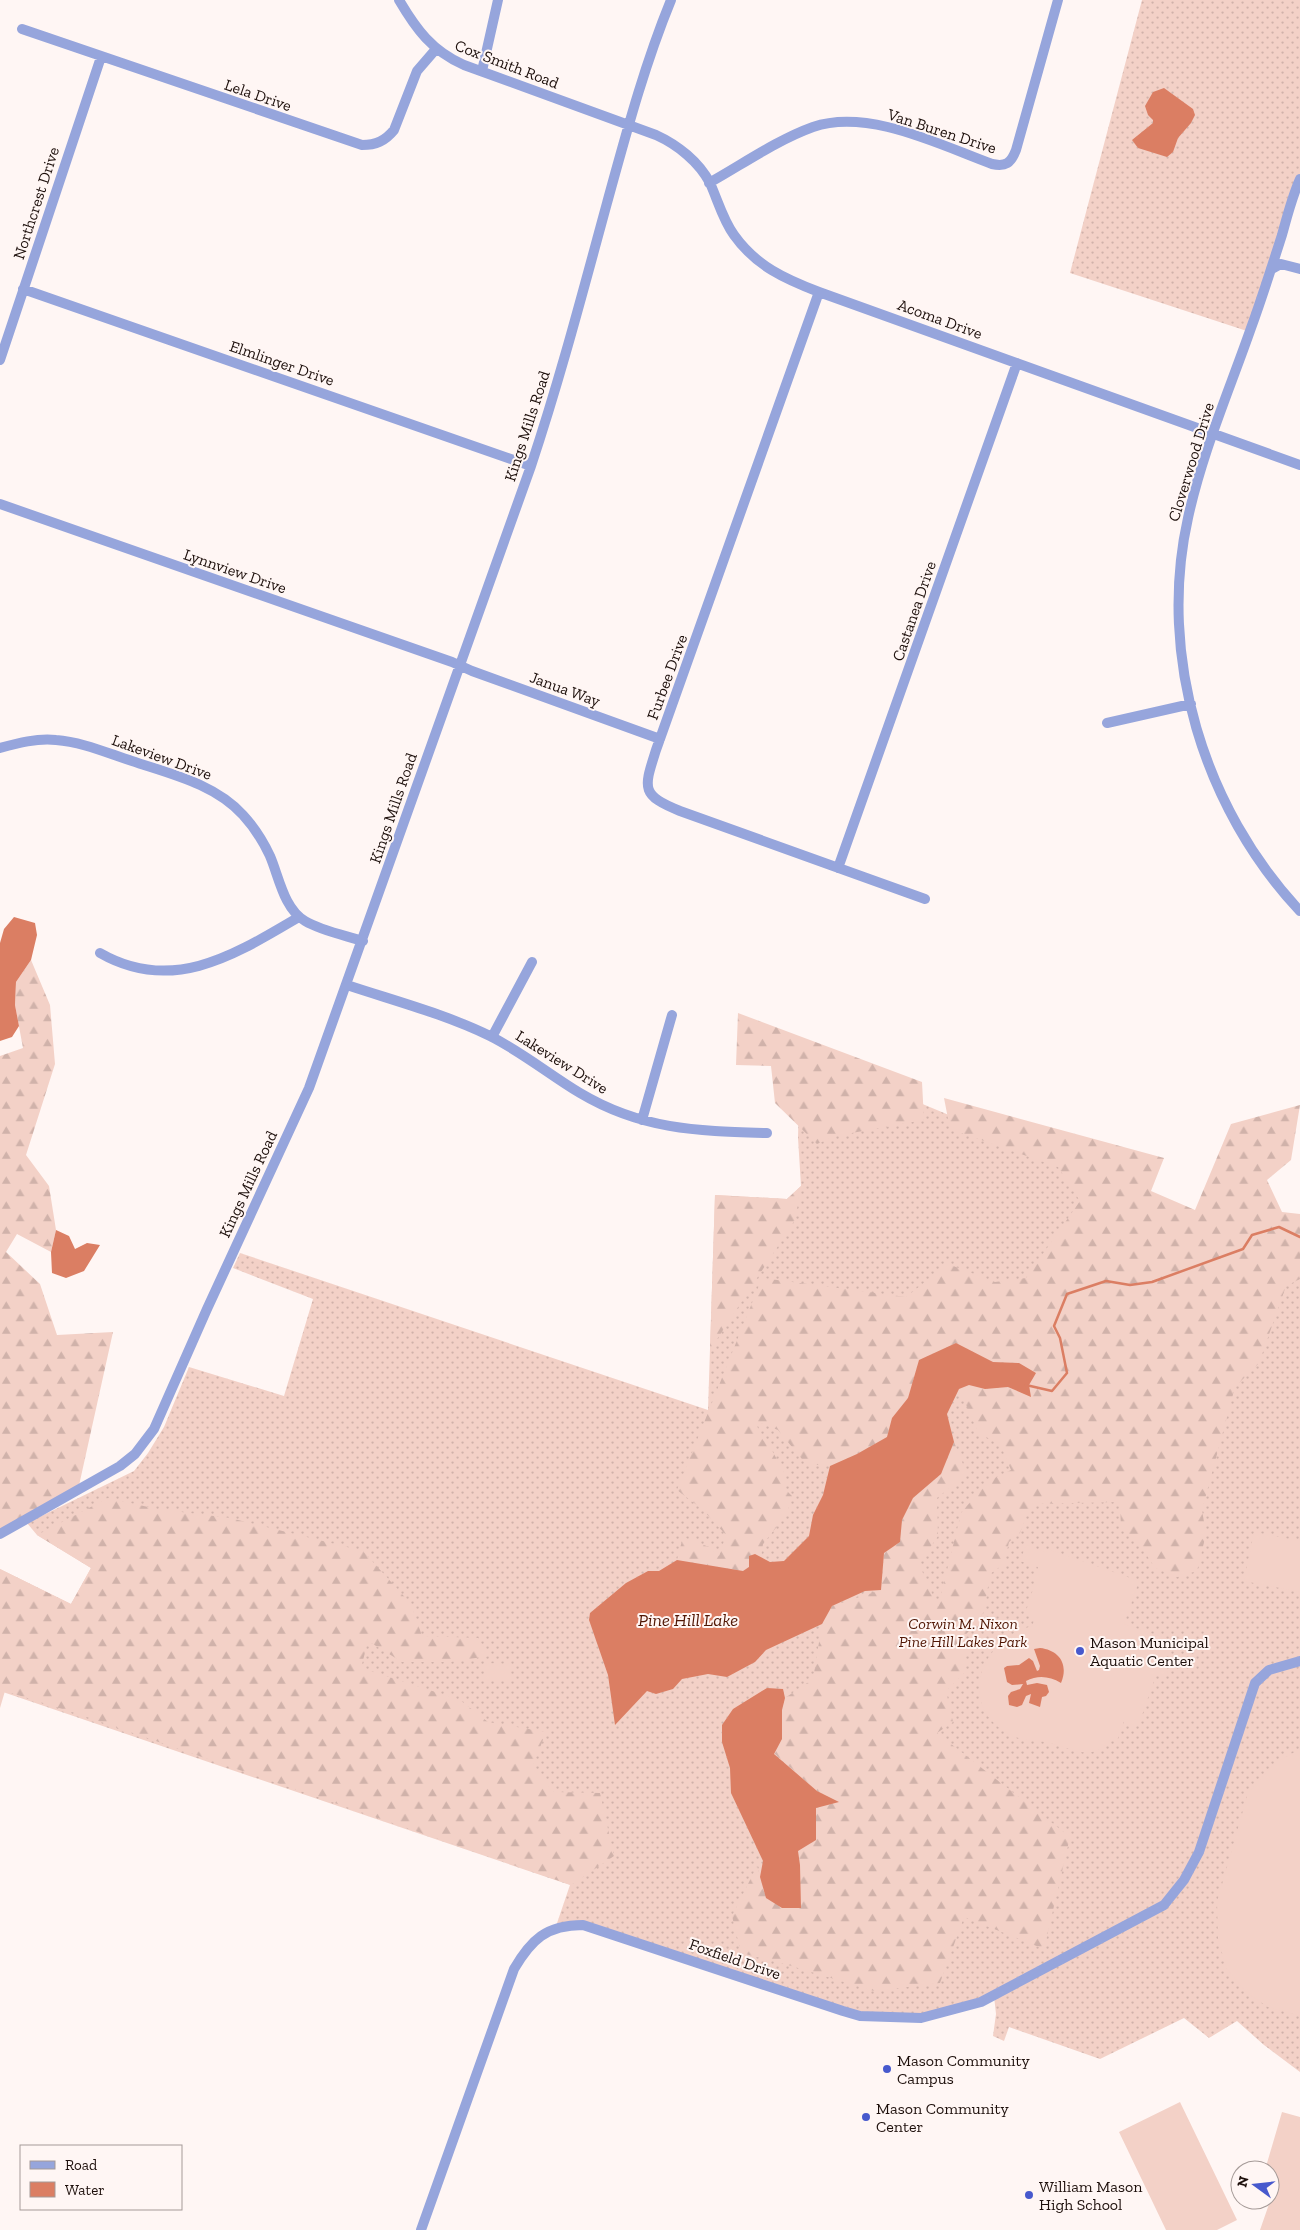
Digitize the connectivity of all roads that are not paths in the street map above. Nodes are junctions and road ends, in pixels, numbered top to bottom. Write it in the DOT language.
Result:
graph roads {
  1 [pos="399,0"];
  2 [pos="498,0"];
  3 [pos="672,0"];
  4 [pos="1058,0"];
  5 [pos="22,29"];
  6 [pos="436,50"];
  7 [pos="101,57"];
  8 [pos="482,71"];
  9 [pos="628,125"];
  10 [pos="1300,179"];
  11 [pos="710,183"];
  12 [pos="1272,269"];
  13 [pos="1300,269"];
  14 [pos="23,290"];
  15 [pos="819,292"];
  16 [pos="0,360"];
  17 [pos="1016,363"];
  18 [pos="1214,434"];
  19 [pos="1300,465"];
  20 [pos="531,466"];
  21 [pos="0,504"];
  22 [pos="460,665"];
  23 [pos="1190,704"];
  24 [pos="1107,723"];
  25 [pos="660,740"];
  26 [pos="0,748"];
  27 [pos="838,868"];
  28 [pos="925,899"];
  29 [pos="1300,911"];
  30 [pos="299,916"];
  31 [pos="363,941"];
  32 [pos="100,954"];
  33 [pos="532,962"];
  34 [pos="347,984"];
  35 [pos="672,1016"];
  36 [pos="492,1037"];
  37 [pos="642,1120"];
  38 [pos="767,1133"];
  39 [pos="0,1534"];
  40 [pos="1300,1661"];
  41 [pos="421,2230"];
  1 -- 6 [label="street, Cox Smith Road"];
  2 -- 8 [label="street"];
  3 -- 9 [label="street, Kings Mills Road"];
  4 -- 11 [label="street, Van Buren Drive"];
  5 -- 7 [label="street, Lela Drive"];
  6 -- 7 [label="street, Lela Drive"];
  6 -- 8 [label="street, Cox Smith Road"];
  7 -- 14 [label="street, Northcrest Drive"];
  8 -- 9 [label="street, Cox Smith Road"];
  9 -- 11 [label="street, Acoma Drive"];
  9 -- 20 [label="street, Kings Mills Road"];
  10 -- 12 [label="street, Cloverwood Drive"];
  11 -- 15 [label="street, Acoma Drive"];
  12 -- 13 [label="street"];
  12 -- 18 [label="street, Cloverwood Drive"];
  14 -- 16 [label="street, Northcrest Drive"];
  14 -- 20 [label="street, Elmlinger Drive"];
  15 -- 17 [label="street, Acoma Drive"];
  15 -- 25 [label="street, Furbee Drive"];
  17 -- 18 [label="street, Acoma Drive"];
  17 -- 27 [label="street, Castanea Drive"];
  18 -- 19 [label="street, Acoma Drive"];
  18 -- 23 [label="street, Cloverwood Drive"];
  20 -- 22 [label="street, Kings Mills Road"];
  21 -- 22 [label="street, Lynnview Drive"];
  22 -- 25 [label="street, Janua Way"];
  22 -- 31 [label="street, Kings Mills Road"];
  23 -- 24 [label="street"];
  23 -- 29 [label="street, Cloverwood Drive"];
  25 -- 27 [label="street, Furbee Drive"];
  26 -- 30 [label="street, Lakeview Drive"];
  27 -- 28 [label="street, Furbee Drive"];
  30 -- 31 [label="street"];
  30 -- 32 [label="street"];
  31 -- 34 [label="street, Kings Mills Road"];
  33 -- 36 [label="street"];
  34 -- 36 [label="street, Lakeview Drive"];
  34 -- 39 [label="street, Kings Mills Road"];
  35 -- 37 [label="street"];
  36 -- 37 [label="street, Lakeview Drive"];
  37 -- 38 [label="street, Lakeview Drive"];
  40 -- 41 [label="street, Foxfield Drive"];
}
